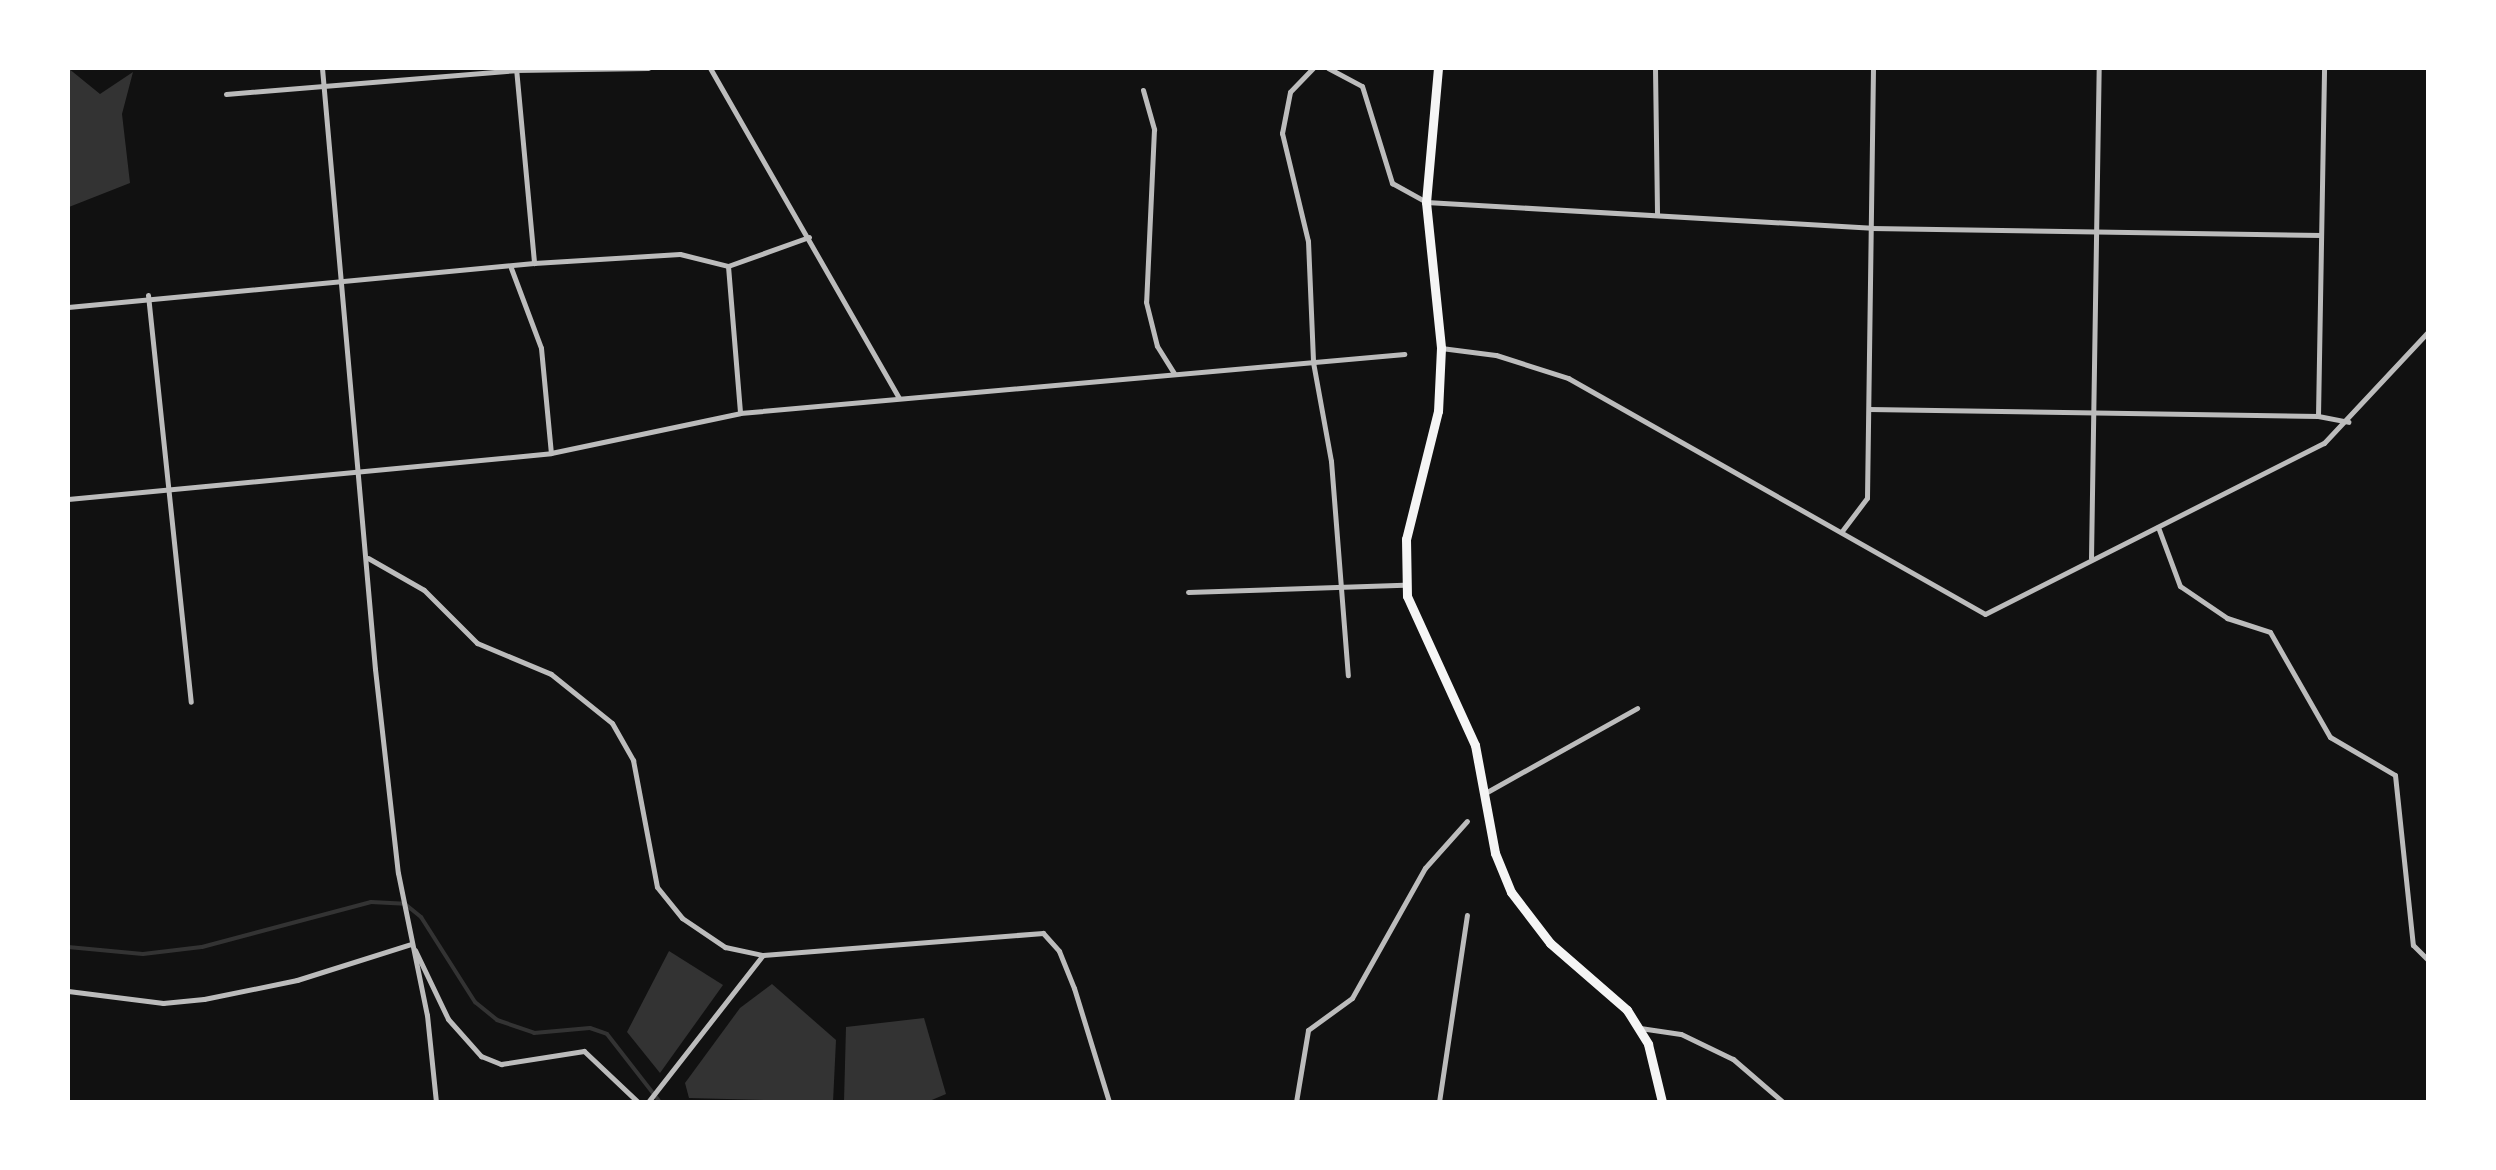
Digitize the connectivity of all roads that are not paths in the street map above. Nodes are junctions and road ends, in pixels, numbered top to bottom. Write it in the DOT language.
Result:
graph roads {
  1 [pos="322,68"];
  2 [pos="648,68"];
  3 [pos="710,68"];
  4 [pos="1314,68"];
  5 [pos="1328,68"];
  6 [pos="1438,68"];
  7 [pos="1656,68"];
  8 [pos="1873,68"];
  9 [pos="2098,68"];
  10 [pos="2324,68"];
  11 [pos="516,69"];
  12 [pos="324,90"];
  13 [pos="1144,90"];
  14 [pos="226,94"];
  15 [pos="1426,202"];
  16 [pos="1656,214"];
  17 [pos="1871,228"];
  18 [pos="2096,231"];
  19 [pos="2321,235"];
  20 [pos="808,237"];
  21 [pos="534,263"];
  22 [pos="728,266"];
  23 [pos="511,267"];
  24 [pos="342,280"];
  25 [pos="148,296"];
  26 [pos="68,307"];
  27 [pos="2428,332"];
  28 [pos="1441,348"];
  29 [pos="1404,354"];
  30 [pos="1313,362"];
  31 [pos="1174,373"];
  32 [pos="900,398"];
  33 [pos="1869,410"];
  34 [pos="740,413"];
  35 [pos="2094,414"];
  36 [pos="2318,416"];
  37 [pos="2348,422"];
  38 [pos="551,453"];
  39 [pos="358,471"];
  40 [pos="168,489"];
  41 [pos="68,499"];
  42 [pos="2158,527"];
  43 [pos="1842,532"];
  44 [pos="368,558"];
  45 [pos="2091,558"];
  46 [pos="1404,585"];
  47 [pos="1343,590"];
  48 [pos="1188,592"];
  49 [pos="1348,675"];
  50 [pos="191,702"];
  51 [pos="1637,708"];
  52 [pos="1486,792"];
  53 [pos="1467,821"];
  54 [pos="1467,915"];
  55 [pos="411,944"];
  56 [pos="762,955"];
  57 [pos="2428,960"];
  58 [pos="68,991"];
  59 [pos="1640,1028"];
  60 [pos="1111,1101"];
  61 [pos="436,1102"];
  62 [pos="638,1102"];
  63 [pos="648,1102"];
  64 [pos="1296,1102"];
  65 [pos="1439,1102"];
  66 [pos="1662,1102"];
  67 [pos="1783,1102"];
  1 -- 12 [label="street"];
  2 -- 11 [label="street"];
  3 -- 20 [label="street"];
  4 -- 30 [label="street"];
  5 -- 15 [label="street"];
  6 -- 15 [label="highway"];
  7 -- 16 [label="street"];
  8 -- 17 [label="street"];
  9 -- 18 [label="street"];
  10 -- 19 [label="street"];
  11 -- 12 [label="street"];
  11 -- 21 [label="street"];
  12 -- 14 [label="street"];
  12 -- 24 [label="street"];
  13 -- 31 [label="street"];
  15 -- 16 [label="street"];
  15 -- 28 [label="highway"];
  16 -- 17 [label="street"];
  17 -- 18 [label="street"];
  17 -- 33 [label="street"];
  18 -- 19 [label="street"];
  18 -- 35 [label="street"];
  19 -- 36 [label="street"];
  20 -- 22 [label="street"];
  20 -- 32 [label="street"];
  21 -- 22 [label="street"];
  21 -- 23 [label="street"];
  22 -- 34 [label="street"];
  23 -- 24 [label="street"];
  23 -- 38 [label="street"];
  24 -- 25 [label="street"];
  24 -- 39 [label="street"];
  25 -- 26 [label="street"];
  25 -- 40 [label="street"];
  27 -- 37 [label="street"];
  28 -- 43 [label="street"];
  28 -- 46 [label="highway"];
  29 -- 30 [label="street"];
  30 -- 31 [label="street"];
  30 -- 47 [label="street"];
  31 -- 32 [label="street"];
  32 -- 34 [label="street"];
  33 -- 35 [label="street"];
  33 -- 43 [label="street"];
  34 -- 38 [label="street"];
  35 -- 36 [label="street"];
  35 -- 45 [label="street"];
  36 -- 37 [label="street"];
  37 -- 42 [label="street"];
  38 -- 39 [label="street"];
  39 -- 40 [label="street"];
  39 -- 44 [label="street"];
  40 -- 41 [label="street"];
  40 -- 50 [label="street"];
  42 -- 45 [label="street"];
  42 -- 57 [label="street"];
  43 -- 45 [label="street"];
  44 -- 55 [label="street"];
  44 -- 56 [label="street"];
  46 -- 47 [label="street"];
  46 -- 52 [label="highway"];
  47 -- 48 [label="street"];
  47 -- 49 [label="street"];
  51 -- 52 [label="street"];
  52 -- 59 [label="highway"];
  53 -- 64 [label="street"];
  54 -- 65 [label="street"];
  55 -- 58 [label="street"];
  55 -- 61 [label="street"];
  55 -- 62 [label="street"];
  56 -- 60 [label="street"];
  56 -- 63 [label="street"];
  59 -- 66 [label="highway"];
  59 -- 67 [label="street"];
}
